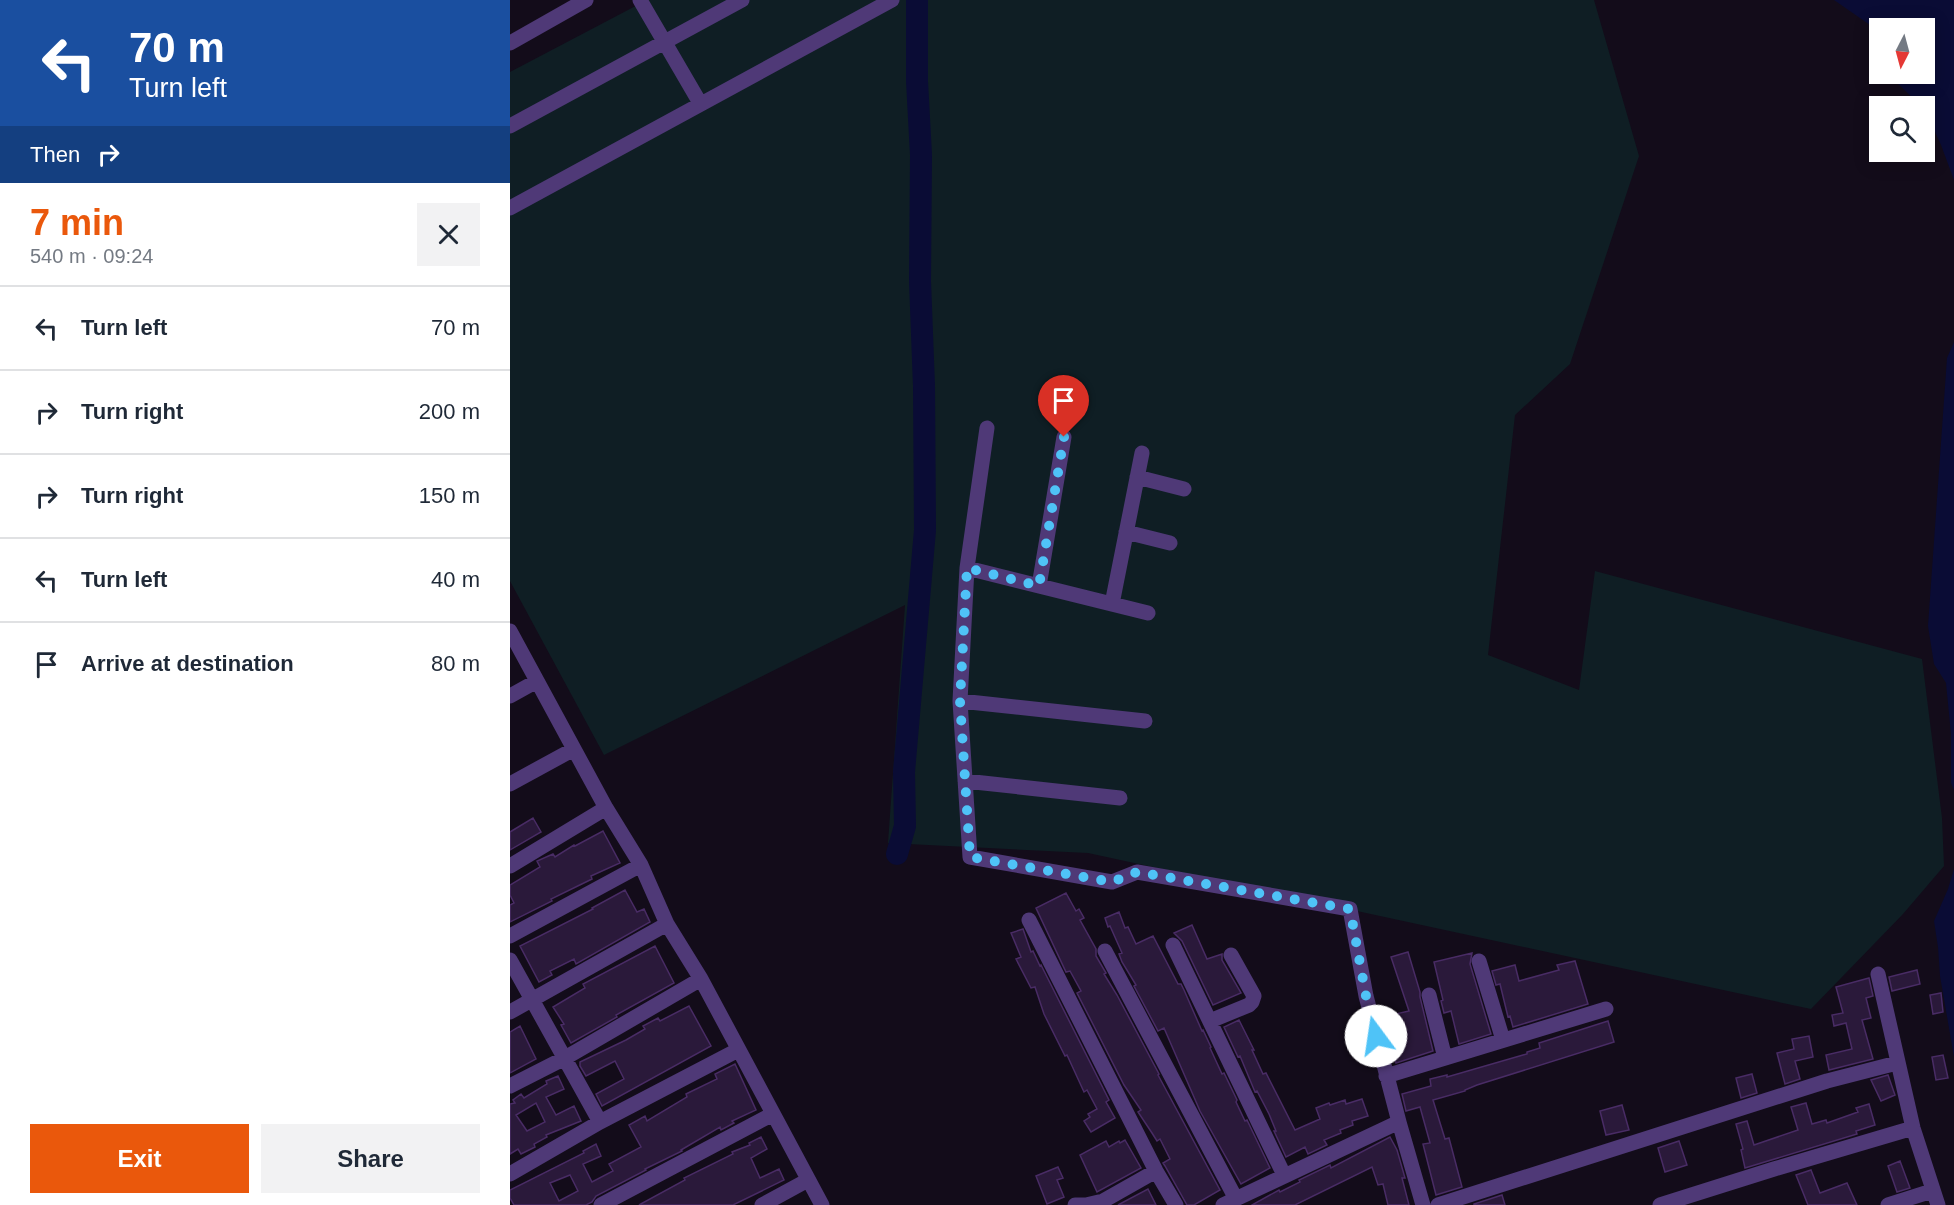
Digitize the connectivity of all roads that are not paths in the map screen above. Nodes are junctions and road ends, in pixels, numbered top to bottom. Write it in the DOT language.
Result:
graph roads {
  1 [pos="586,0"];
  2 [pos="640,0"];
  3 [pos="742,0"];
  4 [pos="892,0"];
  5 [pos="663,42"];
  6 [pos="510,43"];
  7 [pos="700,103"];
  8 [pos="510,126"];
  9 [pos="510,208"];
  10 [pos="987,428"];
  11 [pos="1064,437"];
  12 [pos="1142,453"];
  13 [pos="1137,477"];
  14 [pos="1184,489"];
  15 [pos="1126,532"];
  16 [pos="1170,543"];
  17 [pos="967,568"];
  18 [pos="1039,586"];
  19 [pos="1112,604"];
  20 [pos="1148,613"];
  21 [pos="510,631"];
  22 [pos="537,681"];
  23 [pos="510,696"];
  24 [pos="960,701"];
  25 [pos="1145,721"];
  26 [pos="574,749"];
  27 [pos="965,781"];
  28 [pos="510,784"];
  29 [pos="1120,798"];
  30 [pos="606,808"];
  31 [pos="641,865"];
  32 [pos="510,866"];
  33 [pos="1029,920"];
  34 [pos="668,924"];
  35 [pos="510,936"];
  36 [pos="1173,945"];
  37 [pos="1104,951"];
  38 [pos="1231,955"];
  39 [pos="510,960"];
  40 [pos="1479,961"];
  41 [pos="1878,974"];
  42 [pos="701,980"];
  43 [pos="1429,995"];
  44 [pos="532,999"];
  45 [pos="1606,1009"];
  46 [pos="510,1012"];
  47 [pos="1210,1022"];
  48 [pos="1503,1040"];
  49 [pos="738,1050"];
  50 [pos="564,1058"];
  51 [pos="1445,1058"];
  52 [pos="1898,1063"];
  53 [pos="1386,1076"];
  54 [pos="510,1086"];
  55 [pos="773,1114"];
  56 [pos="600,1122"];
  57 [pos="1399,1122"];
  58 [pos="1912,1128"];
  59 [pos="1156,1171"];
  60 [pos="510,1174"];
  61 [pos="1284,1175"];
  62 [pos="808,1180"];
  63 [pos="1935,1198"];
  64 [pos="1230,1202"];
  65 [pos="601,1205"];
  66 [pos="762,1205"];
  67 [pos="822,1205"];
  68 [pos="1075,1205"];
  69 [pos="1176,1205"];
  70 [pos="1424,1205"];
  71 [pos="1438,1205"];
  72 [pos="1660,1205"];
  73 [pos="1888,1205"];
  1 -- 6 [label="street"];
  2 -- 5 [label="street"];
  3 -- 5 [label="street"];
  4 -- 7 [label="street"];
  5 -- 7 [label="street"];
  5 -- 8 [label="street"];
  7 -- 9 [label="street"];
  10 -- 17 [label="street"];
  11 -- 18 [label="street"];
  12 -- 13 [label="street"];
  13 -- 14 [label="street"];
  13 -- 15 [label="street"];
  15 -- 16 [label="street"];
  15 -- 19 [label="street"];
  17 -- 18 [label="street"];
  17 -- 24 [label="street"];
  18 -- 19 [label="street"];
  19 -- 20 [label="street"];
  21 -- 22 [label="street"];
  22 -- 23 [label="street"];
  22 -- 26 [label="street"];
  24 -- 25 [label="street"];
  24 -- 27 [label="street"];
  26 -- 28 [label="street"];
  26 -- 30 [label="street"];
  27 -- 29 [label="street"];
  27 -- 53 [label="street"];
  30 -- 31 [label="street"];
  30 -- 32 [label="street"];
  31 -- 34 [label="street"];
  31 -- 35 [label="street"];
  33 -- 59 [label="street"];
  34 -- 42 [label="street"];
  34 -- 44 [label="street"];
  36 -- 47 [label="street"];
  37 -- 64 [label="street"];
  38 -- 47 [label="street"];
  39 -- 44 [label="street"];
  40 -- 48 [label="street"];
  41 -- 52 [label="street"];
  42 -- 49 [label="street"];
  42 -- 50 [label="street"];
  43 -- 51 [label="street"];
  44 -- 46 [label="street"];
  44 -- 50 [label="street"];
  45 -- 48 [label="street"];
  47 -- 61 [label="street"];
  48 -- 51 [label="street"];
  49 -- 55 [label="street"];
  49 -- 56 [label="street"];
  50 -- 54 [label="street"];
  50 -- 56 [label="street"];
  51 -- 53 [label="street"];
  52 -- 58 [label="street"];
  52 -- 71 [label="street"];
  53 -- 57 [label="street"];
  55 -- 62 [label="street"];
  55 -- 65 [label="street"];
  56 -- 60 [label="street"];
  57 -- 61 [label="street"];
  57 -- 70 [label="street"];
  58 -- 63 [label="street"];
  58 -- 72 [label="street"];
  59 -- 68 [label="street"];
  59 -- 69 [label="street"];
  61 -- 64 [label="street"];
  62 -- 66 [label="street"];
  62 -- 67 [label="street"];
  63 -- 73 [label="street"];
}
